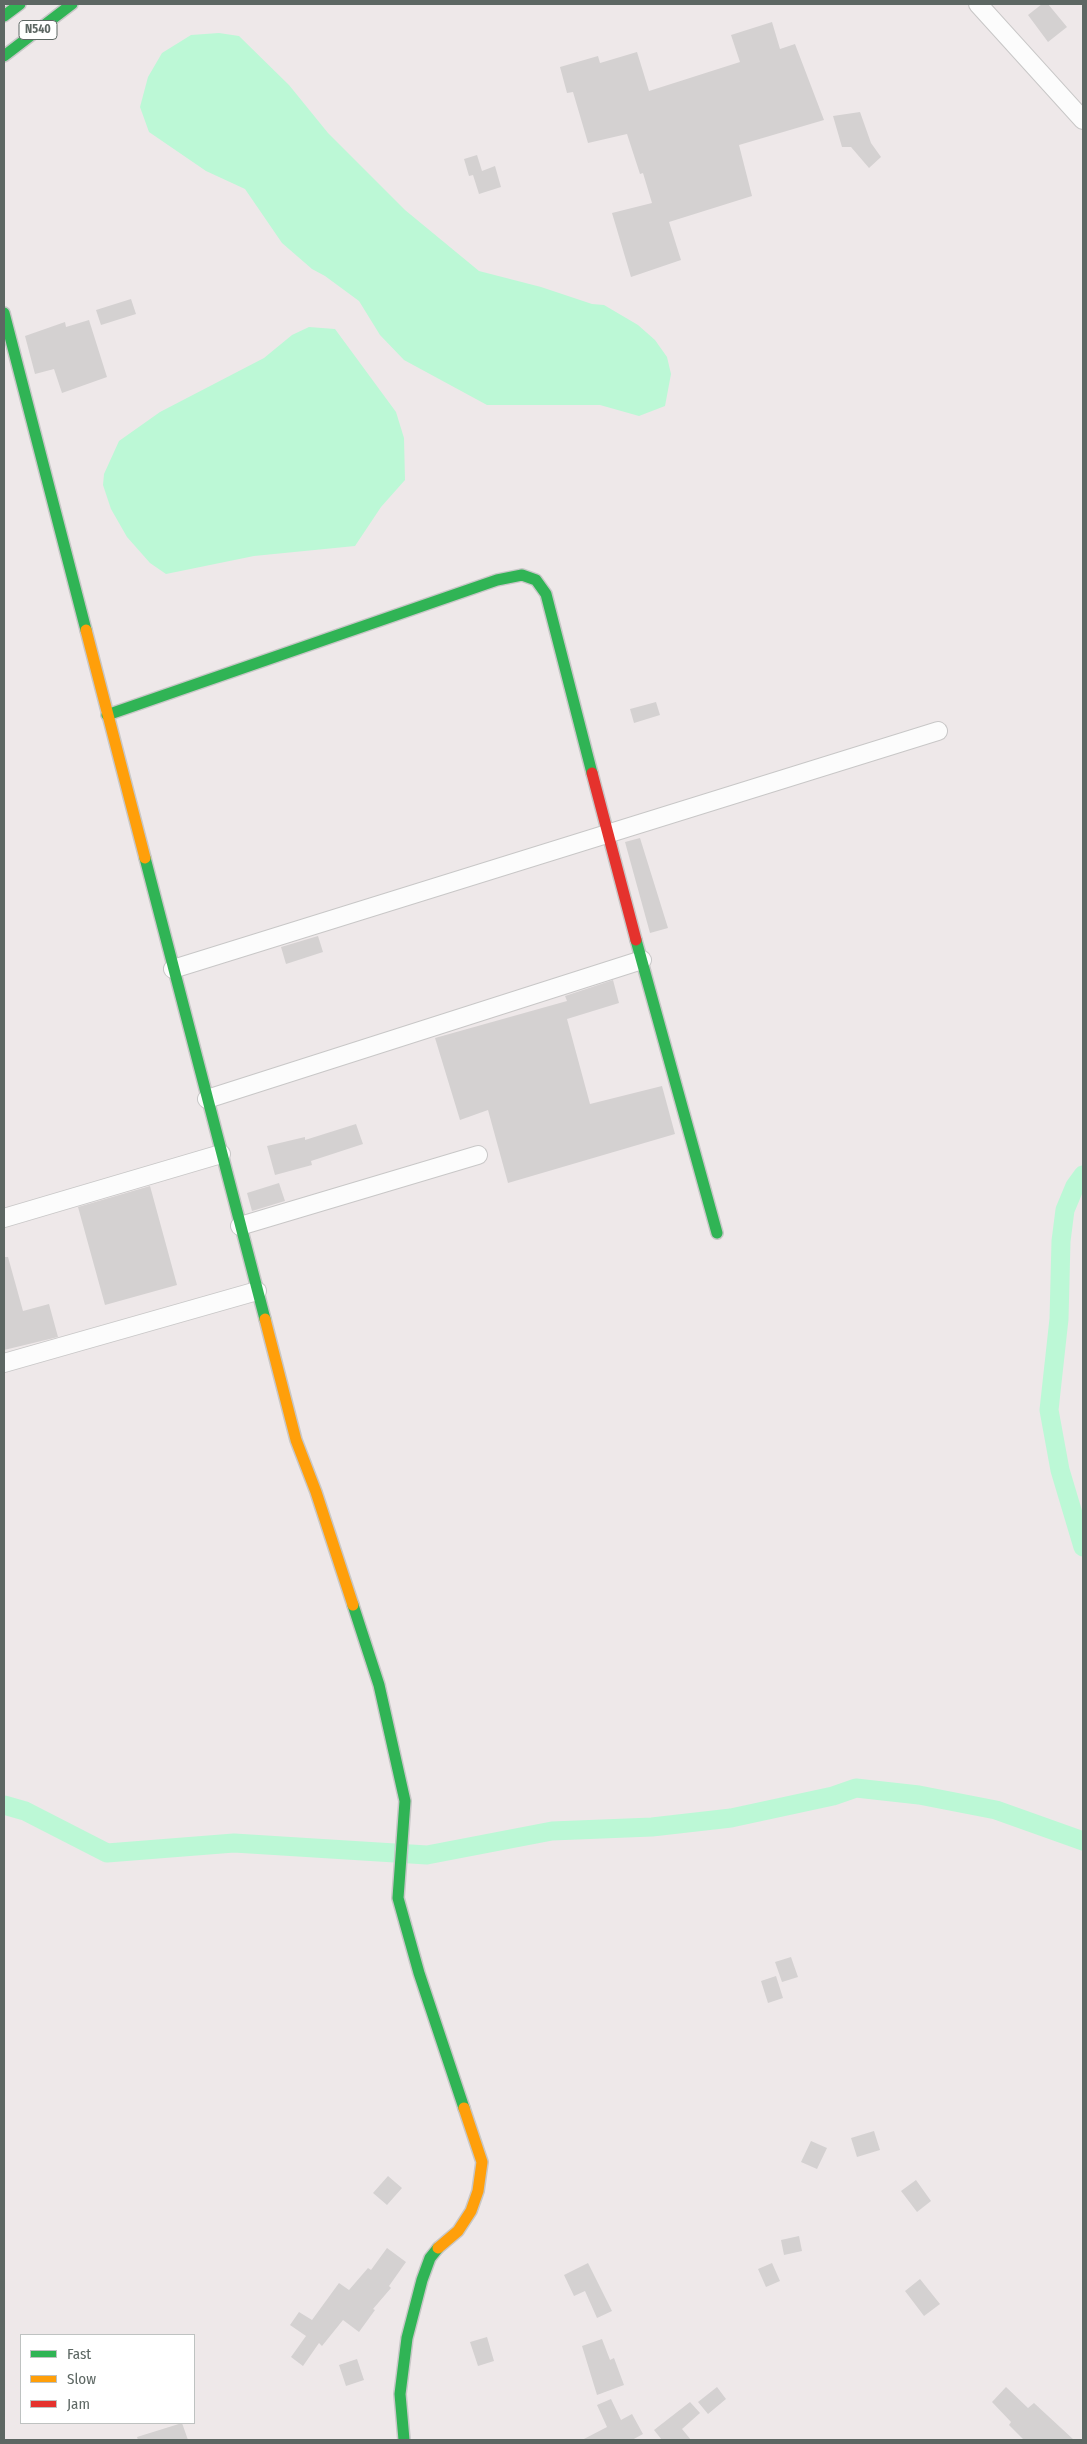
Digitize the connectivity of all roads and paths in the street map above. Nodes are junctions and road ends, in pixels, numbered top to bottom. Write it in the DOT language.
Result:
graph roads {
  1 [pos="20,4"];
  2 [pos="72,4"];
  3 [pos="978,4"];
  4 [pos="4,16"];
  5 [pos="4,56"];
  6 [pos="1083,120"];
  7 [pos="4,313"];
  8 [pos="107,715"];
  9 [pos="938,731"];
  10 [pos="607,833"];
  11 [pos="642,960"];
  12 [pos="173,969"];
  13 [pos="207,1099"];
  14 [pos="221,1154"];
  15 [pos="478,1155"];
  16 [pos="4,1218"];
  17 [pos="240,1226"];
  18 [pos="717,1233"];
  19 [pos="257,1291"];
  20 [pos="4,1363"];
  21 [pos="404,2440"];
  1 -- 4 [label="main road, N540"];
  2 -- 5 [label="main road, N540"];
  3 -- 6 [label="street"];
  7 -- 8 [label="main road"];
  8 -- 10 [label="main road"];
  8 -- 12 [label="main road"];
  9 -- 10 [label="street"];
  10 -- 11 [label="main road"];
  10 -- 12 [label="street"];
  11 -- 13 [label="street"];
  11 -- 18 [label="main road"];
  12 -- 13 [label="main road"];
  13 -- 14 [label="main road"];
  14 -- 16 [label="street"];
  14 -- 17 [label="main road"];
  15 -- 17 [label="street"];
  17 -- 19 [label="main road"];
  19 -- 20 [label="street"];
  19 -- 21 [label="main road"];
}
